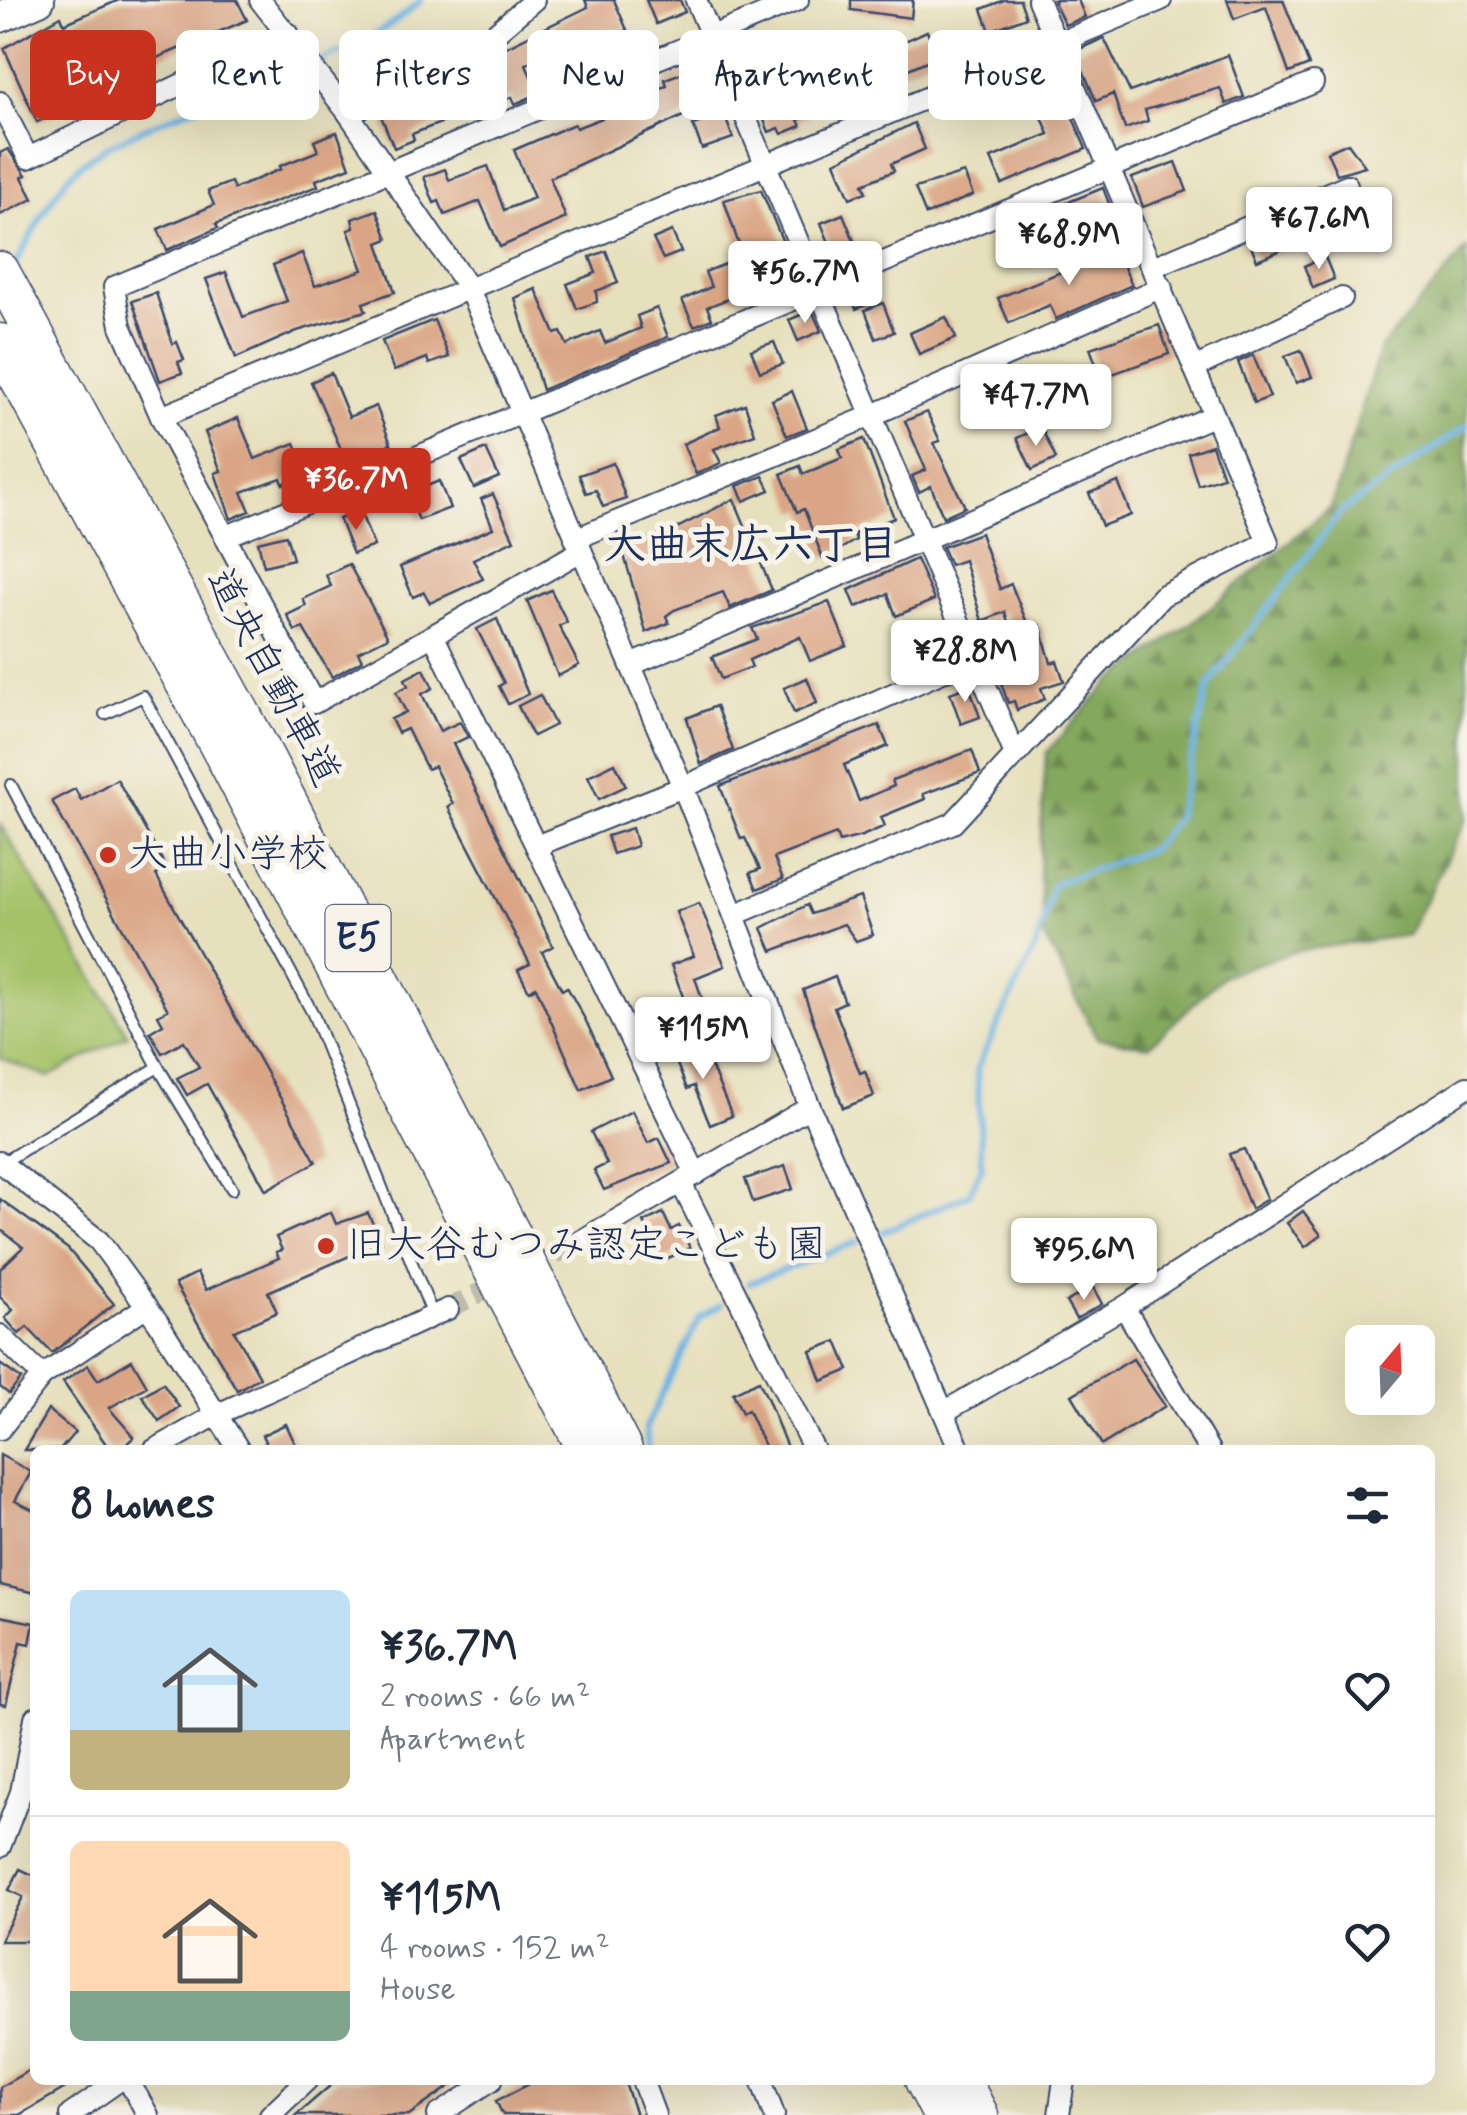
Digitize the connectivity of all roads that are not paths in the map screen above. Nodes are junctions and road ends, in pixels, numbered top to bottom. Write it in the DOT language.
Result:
graph roads {
  1 [pos="39,0"];
  2 [pos="260,0"];
  3 [pos="534,0"];
  4 [pos="696,0"];
  5 [pos="798,0"];
  6 [pos="1038,0"];
  7 [pos="1161,0"];
  8 [pos="3,10"];
  9 [pos="284,30"];
  10 [pos="499,30"];
  11 [pos="710,30"];
  12 [pos="722,30"];
  13 [pos="1050,30"];
  14 [pos="1081,34"];
  15 [pos="679,48"];
  16 [pos="319,76"];
  17 [pos="1313,83"];
  18 [pos="176,93"];
  19 [pos="928,96"];
  20 [pos="0,102"];
  21 [pos="339,102"];
  22 [pos="1081,105"];
  23 [pos="353,120"];
  24 [pos="749,120"];
  25 [pos="766,161"];
  26 [pos="1107,168"];
  27 [pos="390,173"];
  28 [pos="1348,185"];
  29 [pos="1153,267"];
  30 [pos="0,271"];
  31 [pos="1162,287"];
  32 [pos="469,288"];
  33 [pos="818,290"];
  34 [pos="1342,298"];
  35 [pos="0,343"];
  36 [pos="1194,368"];
  37 [pos="524,413"];
  38 [pos="874,415"];
  39 [pos="1213,416"];
  40 [pos="161,417"];
  41 [pos="71,438"];
  42 [pos="227,536"];
  43 [pos="925,540"];
  44 [pos="578,545"];
  45 [pos="434,637"];
  46 [pos="976,657"];
  47 [pos="632,665"];
  48 [pos="105,714"];
  49 [pos="1014,752"];
  50 [pos="11,785"];
  51 [pos="683,788"];
  52 [pos="536,846"];
  53 [pos="734,915"];
  54 [pos="158,1067"];
  55 [pos="1467,1087"];
  56 [pos="810,1107"];
  57 [pos="1,1163"];
  58 [pos="688,1178"];
  59 [pos="232,1189"];
  60 [pos="579,1242"];
  61 [pos="146,1306"];
  62 [pos="1124,1307"];
  63 [pos="440,1312"];
  64 [pos="0,1335"];
  65 [pos="42,1376"];
  66 [pos="944,1412"];
  67 [pos="218,1414"];
  68 [pos="0,1430"];
  69 [pos="163,1445"];
  70 [pos="235,1445"];
  71 [pos="584,1445"];
  72 [pos="619,1445"];
  73 [pos="812,1445"];
  74 [pos="958,1445"];
  75 [pos="1206,1445"];
  76 [pos="30,1744"];
  77 [pos="0,1847"];
  78 [pos="113,2085"];
  79 [pos="131,2085"];
  80 [pos="302,2085"];
  81 [pos="484,2085"];
  82 [pos="644,2085"];
  83 [pos="763,2085"];
  84 [pos="927,2085"];
  85 [pos="964,2085"];
  86 [pos="1063,2085"];
  87 [pos="70,2115"];
  88 [pos="148,2115"];
  89 [pos="270,2115"];
  90 [pos="438,2115"];
  91 [pos="655,2115"];
  92 [pos="774,2115"];
  93 [pos="942,2115"];
  94 [pos="979,2115"];
  95 [pos="1059,2115"];
  1 -- 8 [label="street"];
  2 -- 9 [label="street"];
  3 -- 10 [label="street"];
  4 -- 11 [label="street"];
  5 -- 12 [label="street"];
  6 -- 13 [label="street"];
  7 -- 14 [label="street"];
  15 -- 27 [label="street"];
  16 -- 21 [label="street"];
  17 -- 26 [label="street"];
  18 -- 20 [label="street"];
  19 -- 25 [label="street"];
  22 -- 26 [label="street"];
  23 -- 27 [label="street"];
  24 -- 25 [label="street"];
  25 -- 32 [label="street"];
  25 -- 33 [label="street"];
  26 -- 29 [label="street"];
  26 -- 33 [label="street"];
  27 -- 32 [label="street"];
  27 -- 40 [label="street"];
  28 -- 29 [label="street"];
  29 -- 31 [label="street"];
  30 -- 41 [label="highway, 道央自動車道 / E5"];
  31 -- 36 [label="street"];
  31 -- 38 [label="street"];
  32 -- 37 [label="street"];
  32 -- 40 [label="street"];
  33 -- 37 [label="street"];
  33 -- 38 [label="street"];
  34 -- 36 [label="street"];
  35 -- 41 [label="highway, 道央自動車道 / E5"];
  36 -- 39 [label="street"];
  37 -- 42 [label="street"];
  37 -- 44 [label="street"];
  38 -- 43 [label="street"];
  38 -- 44 [label="street"];
  39 -- 43 [label="street"];
  39 -- 49 [label="street"];
  40 -- 42 [label="street"];
  41 -- 71 [label="highway, 道央自動車道 / E5"];
  41 -- 72 [label="highway, 道央自動車道 / E5"];
  42 -- 45 [label="street"];
  43 -- 46 [label="street"];
  43 -- 47 [label="street"];
  44 -- 45 [label="street"];
  44 -- 47 [label="street"];
  45 -- 52 [label="street"];
  46 -- 49 [label="street"];
  46 -- 51 [label="street"];
  47 -- 51 [label="street"];
  48 -- 63 [label="lane"];
  49 -- 53 [label="street"];
  50 -- 54 [label="lane"];
  51 -- 52 [label="street"];
  51 -- 53 [label="street"];
  52 -- 58 [label="street"];
  53 -- 56 [label="street"];
  54 -- 57 [label="lane"];
  54 -- 59 [label="lane"];
  55 -- 62 [label="street"];
  56 -- 58 [label="street"];
  56 -- 66 [label="street"];
  57 -- 61 [label="street"];
  58 -- 60 [label="street"];
  58 -- 73 [label="street"];
  61 -- 65 [label="street"];
  61 -- 67 [label="street"];
  62 -- 66 [label="street"];
  62 -- 75 [label="street"];
  63 -- 67 [label="street"];
  64 -- 65 [label="street"];
  65 -- 68 [label="street"];
  66 -- 74 [label="street"];
  67 -- 69 [label="street"];
  67 -- 70 [label="street"];
  76 -- 77 [label="street"];
  78 -- 87 [label="street"];
  79 -- 88 [label="street"];
  80 -- 89 [label="street"];
  81 -- 90 [label="street"];
  82 -- 91 [label="street"];
  83 -- 92 [label="street"];
  84 -- 93 [label="highway"];
  85 -- 94 [label="highway"];
  86 -- 95 [label="street"];
}
